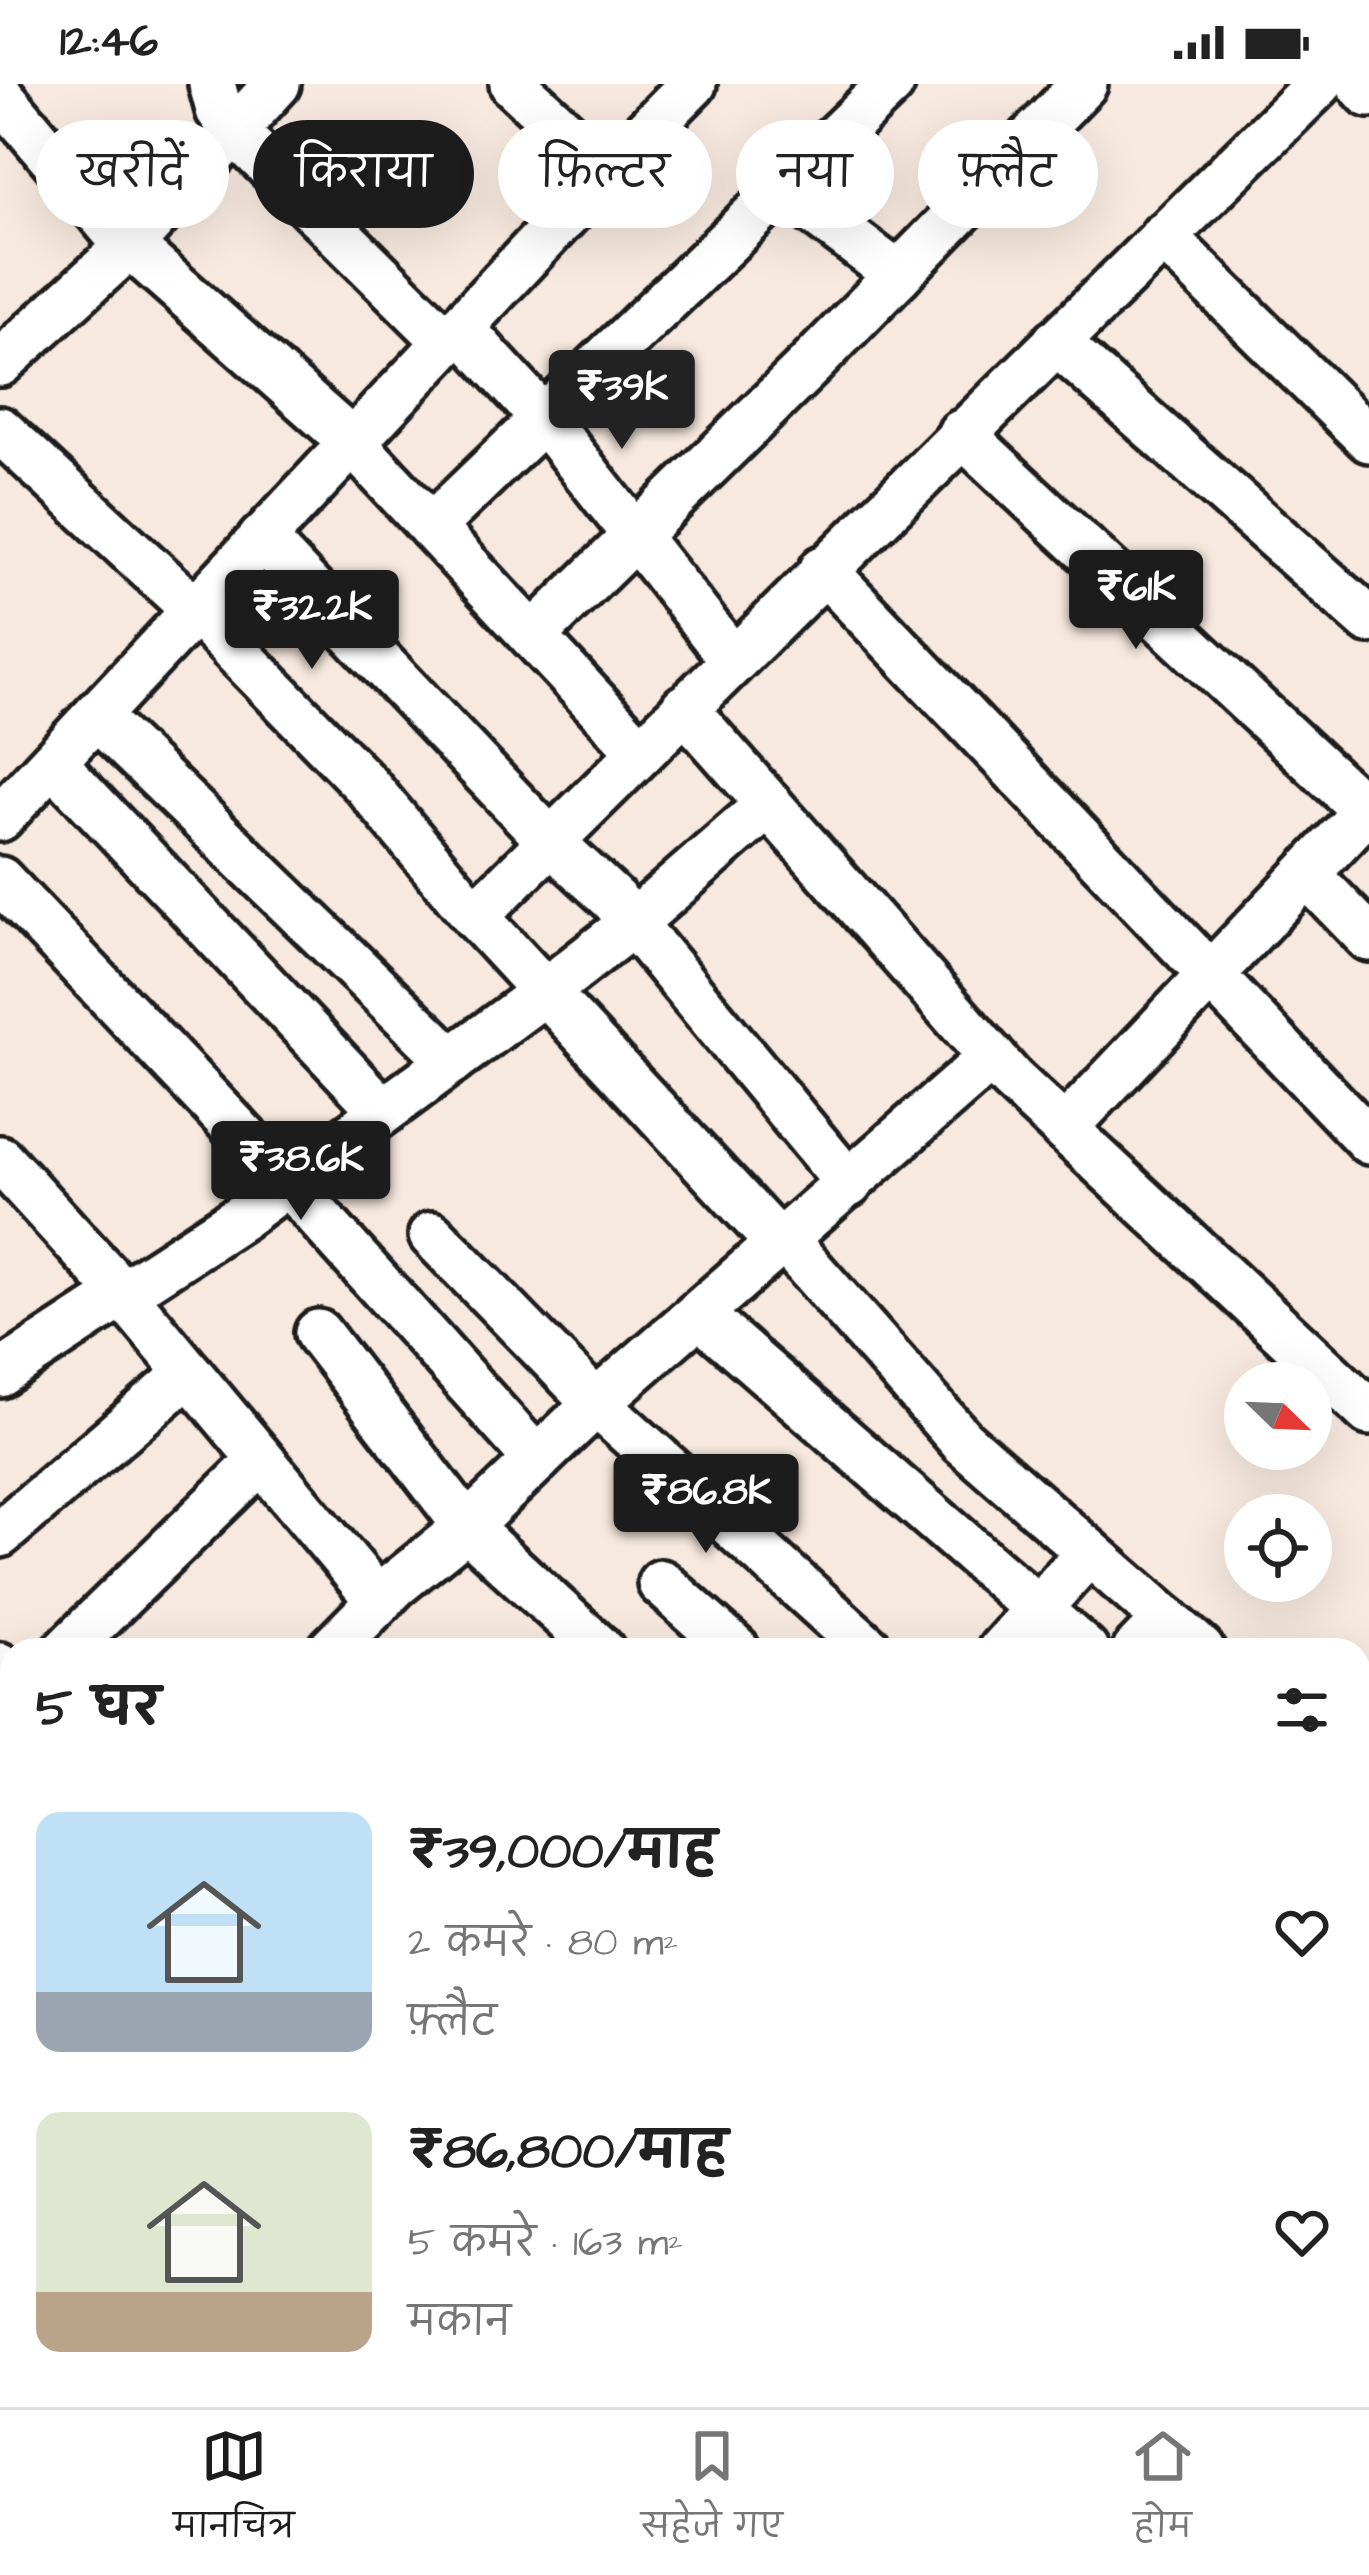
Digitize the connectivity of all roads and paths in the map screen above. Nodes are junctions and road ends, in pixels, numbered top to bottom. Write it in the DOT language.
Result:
graph roads {
  1 [pos="212,84"];
  2 [pos="277,84"];
  3 [pos="513,84"];
  4 [pos="693,84"];
  5 [pos="892,84"];
  6 [pos="1084,84"];
  7 [pos="1319,84"];
  8 [pos="1360,84"];
  9 [pos="1369,94"];
  10 [pos="0,95"];
  11 [pos="552,120"];
  12 [pos="657,120"];
  13 [pos="855,120"];
  14 [pos="235,131"];
  15 [pos="553,228"];
  16 [pos="743,228"];
  17 [pos="836,228"];
  18 [pos="1163,236"];
  19 [pos="130,244"];
  20 [pos="898,275"];
  21 [pos="453,334"];
  22 [pos="1056,341"];
  23 [pos="0,363"];
  24 [pos="544,418"];
  25 [pos="0,430"];
  26 [pos="962,433"];
  27 [pos="1369,439"];
  28 [pos="352,442"];
  29 [pos="431,527"];
  30 [pos="636,536"];
  31 [pos="262,538"];
  32 [pos="824,569"];
  33 [pos="195,610"];
  34 [pos="1369,620"];
  35 [pos="533,636"];
  36 [pos="733,660"];
  37 [pos="684,708"];
  38 [pos="96,716"];
  39 [pos="640,752"];
  40 [pos="52,762"];
  41 [pos="769,804"];
  42 [pos="1368,809"];
  43 [pos="0,818"];
  44 [pos="551,842"];
  45 [pos="1307,874"];
  46 [pos="0,880"];
  47 [pos="475,916"];
  48 [pos="634,922"];
  49 [pos="1369,938"];
  50 [pos="1210,975"];
  51 [pos="546,991"];
  52 [pos="992,1057"];
  53 [pos="452,1060"];
  54 [pos="382,1111"];
  55 [pos="1064,1129"];
  56 [pos="1369,1141"];
  57 [pos="0,1159"];
  58 [pos="287,1182"];
  59 [pos="849,1184"];
  60 [pos="432,1235"];
  61 [pos="782,1243"];
  62 [pos="123,1294"];
  63 [pos="699,1314"];
  64 [pos="319,1333"];
  65 [pos="189,1373"];
  66 [pos="0,1374"];
  67 [pos="596,1403"];
  68 [pos="1369,1412"];
  69 [pos="261,1460"];
  70 [pos="537,1460"];
  71 [pos="466,1527"];
  72 [pos="0,1534"];
  73 [pos="1089,1552"];
  74 [pos="661,1583"];
  75 [pos="379,1601"];
  76 [pos="1038,1610"];
  77 [pos="1151,1635"];
  78 [pos="78,1638"];
  79 [pos="343,1638"];
  80 [pos="588,1638"];
  81 [pos="723,1638"];
  82 [pos="857,1638"];
  83 [pos="1012,1638"];
  84 [pos="1070,1638"];
  1 -- 14 [label="street"];
  2 -- 14 [label="street"];
  3 -- 11 [label="street"];
  4 -- 12 [label="street"];
  5 -- 13 [label="street"];
  6 -- 20 [label="street"];
  7 -- 18 [label="street"];
  8 -- 9 [label="street"];
  10 -- 19 [label="street"];
  14 -- 19 [label="street"];
  14 -- 21 [label="street"];
  15 -- 21 [label="street"];
  16 -- 24 [label="street"];
  17 -- 20 [label="street"];
  18 -- 22 [label="street"];
  18 -- 27 [label="street"];
  19 -- 23 [label="street"];
  19 -- 28 [label="street"];
  20 -- 30 [label="street"];
  21 -- 24 [label="street"];
  21 -- 28 [label="street"];
  22 -- 26 [label="street"];
  22 -- 34 [label="street"];
  24 -- 29 [label="street"];
  24 -- 30 [label="street"];
  25 -- 33 [label="street"];
  26 -- 32 [label="street"];
  26 -- 42 [label="street"];
  28 -- 29 [label="street"];
  28 -- 31 [label="street"];
  29 -- 35 [label="street"];
  30 -- 35 [label="street"];
  30 -- 36 [label="street"];
  31 -- 33 [label="street"];
  31 -- 44 [label="street"];
  32 -- 36 [label="street"];
  32 -- 50 [label="street"];
  33 -- 38 [label="street"];
  33 -- 47 [label="street"];
  35 -- 39 [label="street"];
  36 -- 37 [label="street"];
  37 -- 39 [label="street"];
  37 -- 41 [label="street"];
  38 -- 40 [label="street"];
  38 -- 53 [label="street"];
  39 -- 44 [label="street"];
  40 -- 43 [label="street"];
  40 -- 54 [label="street"];
  41 -- 48 [label="street"];
  41 -- 52 [label="street"];
  42 -- 45 [label="street"];
  44 -- 47 [label="street"];
  44 -- 48 [label="street"];
  45 -- 49 [label="street"];
  45 -- 50 [label="street"];
  46 -- 58 [label="street"];
  47 -- 51 [label="street"];
  48 -- 51 [label="street"];
  48 -- 59 [label="street"];
  50 -- 55 [label="street"];
  50 -- 56 [label="street"];
  51 -- 53 [label="street"];
  51 -- 61 [label="street"];
  52 -- 55 [label="street"];
  52 -- 59 [label="street"];
  53 -- 54 [label="street"];
  54 -- 58 [label="street"];
  55 -- 68 [label="street"];
  57 -- 62 [label="street"];
  58 -- 62 [label="street"];
  58 -- 70 [label="street"];
  59 -- 61 [label="street"];
  60 -- 67 [label="street"];
  61 -- 63 [label="street"];
  61 -- 73 [label="street"];
  62 -- 65 [label="street"];
  62 -- 66 [label="street"];
  63 -- 67 [label="street"];
  63 -- 76 [label="street"];
  64 -- 71 [label="street"];
  65 -- 69 [label="street"];
  65 -- 72 [label="street"];
  67 -- 70 [label="street"];
  67 -- 82 [label="street"];
  69 -- 75 [label="street"];
  69 -- 78 [label="street"];
  70 -- 71 [label="street"];
  71 -- 75 [label="street"];
  71 -- 80 [label="street"];
  73 -- 76 [label="street"];
  73 -- 77 [label="street"];
  74 -- 81 [label="street"];
  75 -- 79 [label="street"];
  76 -- 83 [label="street"];
  76 -- 84 [label="street"];
}
